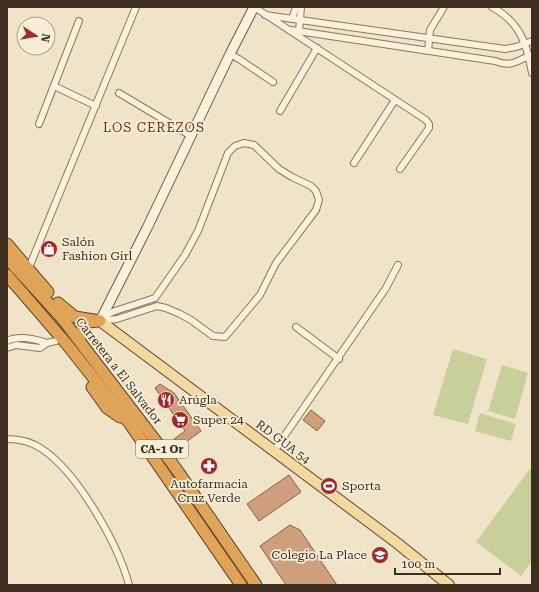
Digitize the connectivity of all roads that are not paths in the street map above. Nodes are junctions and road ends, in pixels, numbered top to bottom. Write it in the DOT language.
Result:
graph roads {
  1 [pos="136,7"];
  2 [pos="254,7"];
  3 [pos="296,7"];
  4 [pos="301,7"];
  5 [pos="444,7"];
  6 [pos="492,7"];
  7 [pos="265,15"];
  8 [pos="292,19"];
  9 [pos="300,20"];
  10 [pos="79,21"];
  11 [pos="355,28"];
  12 [pos="287,29"];
  13 [pos="299,31"];
  14 [pos="429,38"];
  15 [pos="354,40"];
  16 [pos="532,41"];
  17 [pos="524,44"];
  18 [pos="317,48"];
  19 [pos="428,51"];
  20 [pos="230,54"];
  21 [pos="530,55"];
  22 [pos="532,73"];
  23 [pos="273,82"];
  24 [pos="54,86"];
  25 [pos="119,93"];
  26 [pos="395,100"];
  27 [pos="96,106"];
  28 [pos="280,111"];
  29 [pos="39,124"];
  30 [pos="190,136"];
  31 [pos="354,163"];
  32 [pos="400,169"];
  33 [pos="7,244"];
  34 [pos="7,258"];
  35 [pos="398,265"];
  36 [pos="28,270"];
  37 [pos="7,275"];
  38 [pos="7,286"];
  39 [pos="155,298"];
  40 [pos="58,303"];
  41 [pos="157,306"];
  42 [pos="100,321"];
  43 [pos="296,327"];
  44 [pos="83,334"];
  45 [pos="7,341"];
  46 [pos="51,342"];
  47 [pos="7,348"];
  48 [pos="339,359"];
  49 [pos="130,424"];
  50 [pos="7,439"];
  51 [pos="158,444"];
  52 [pos="274,451"];
  53 [pos="129,585"];
  54 [pos="241,585"];
  55 [pos="256,585"];
  56 [pos="449,585"];
  1 -- 27 [label="street"];
  2 -- 7 [label="street"];
  2 -- 20 [label="street"];
  3 -- 8 [label="street"];
  4 -- 9 [label="street"];
  5 -- 14 [label="street"];
  6 -- 17 [label="street"];
  7 -- 8 [label="street"];
  7 -- 12 [label="street"];
  8 -- 9 [label="street"];
  9 -- 11 [label="street"];
  9 -- 13 [label="street"];
  10 -- 24 [label="street"];
  11 -- 14 [label="street"];
  11 -- 15 [label="street"];
  12 -- 13 [label="street"];
  12 -- 18 [label="street"];
  13 -- 15 [label="street"];
  14 -- 17 [label="street"];
  14 -- 19 [label="street"];
  15 -- 19 [label="street"];
  16 -- 17 [label="street"];
  17 -- 21 [label="street"];
  18 -- 26 [label="street"];
  18 -- 28 [label="street"];
  19 -- 21 [label="street"];
  20 -- 23 [label="street"];
  20 -- 30 [label="street"];
  21 -- 22 [label="street"];
  24 -- 27 [label="street"];
  24 -- 29 [label="street"];
  25 -- 30 [label="street"];
  26 -- 31 [label="street"];
  26 -- 32 [label="street"];
  27 -- 36 [label="street"];
  30 -- 42 [label="street"];
  33 -- 36 [label="highway"];
  34 -- 51 [label="highway, Carretera a El Salvador / CA-1 Or"];
  35 -- 48 [label="street"];
  36 -- 40 [label="highway"];
  37 -- 49 [label="highway, Carretera a El Salvador / CA-1 Or"];
  38 -- 46 [label="highway"];
  39 -- 41 [label="street"];
  39 -- 41 [label="street"];
  39 -- 42 [label="street"];
  40 -- 42 [label="highway"];
  40 -- 44 [label="highway"];
  41 -- 42 [label="street"];
  42 -- 44 [label="highway"];
  42 -- 52 [label="main road, RD GUA 54"];
  43 -- 48 [label="street"];
  44 -- 51 [label="highway"];
  45 -- 46 [label="street"];
  46 -- 47 [label="street"];
  46 -- 49 [label="highway"];
  48 -- 52 [label="street"];
  49 -- 54 [label="highway, Carretera a El Salvador / CA-1 Or"];
  50 -- 53 [label="street"];
  51 -- 55 [label="highway, Carretera a El Salvador / CA-1 Or"];
  52 -- 56 [label="main road, RD GUA 54"];
}
